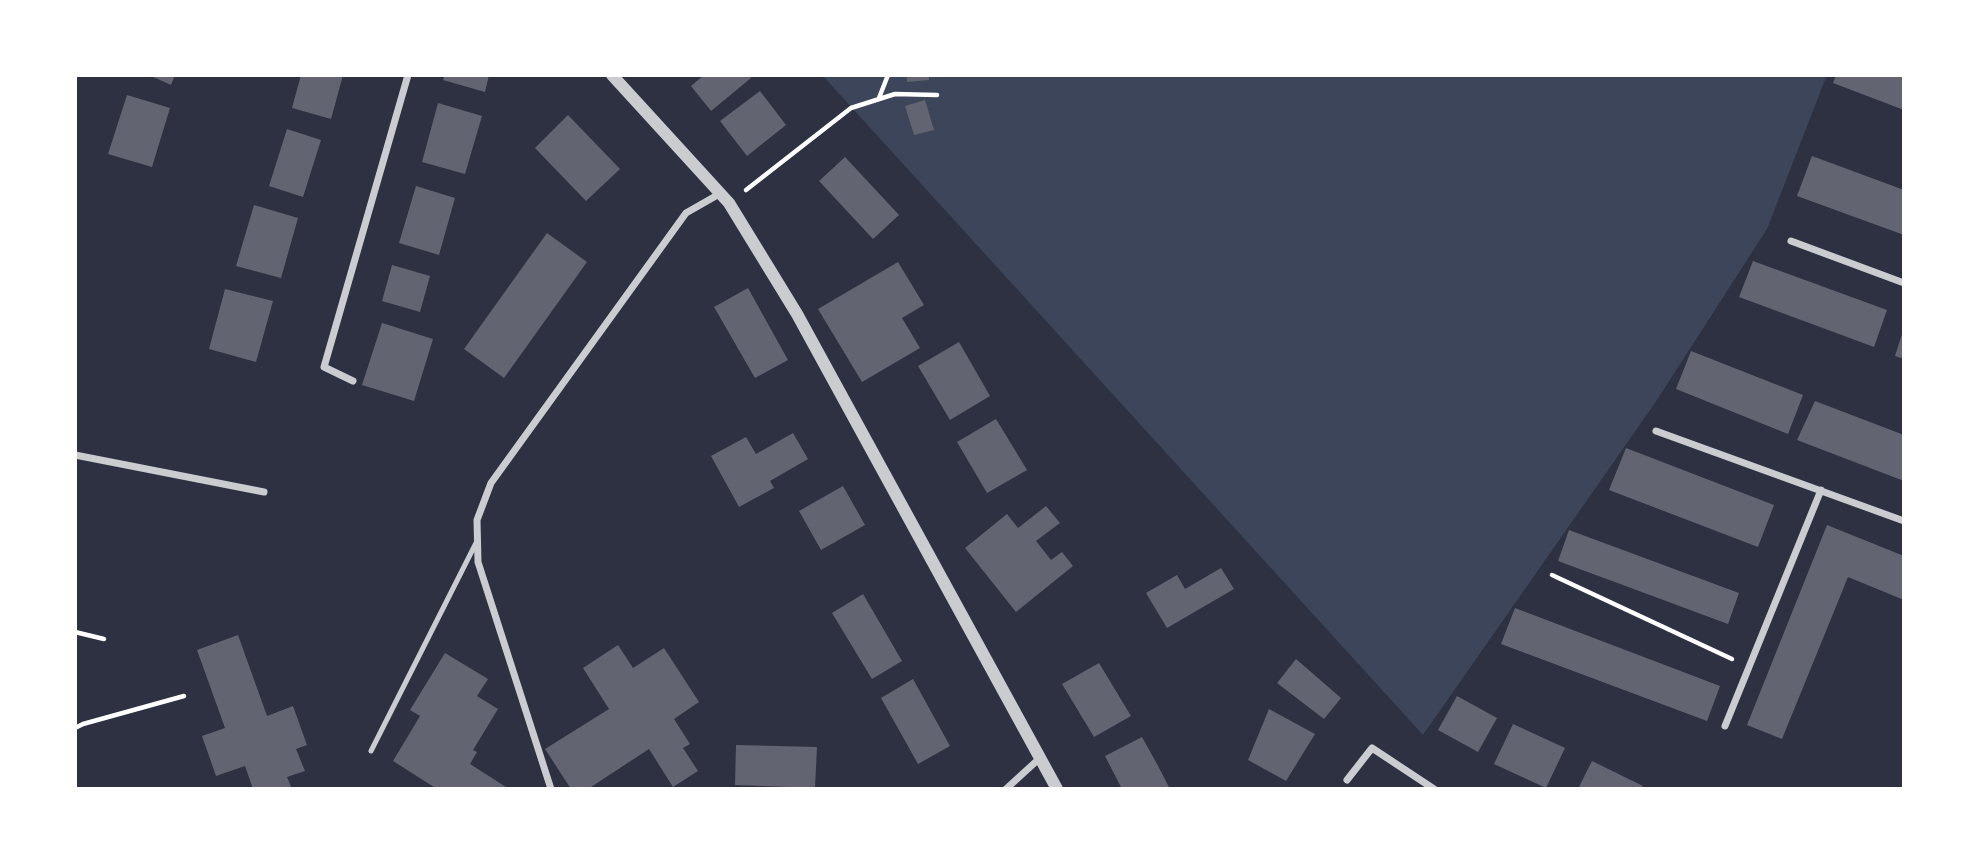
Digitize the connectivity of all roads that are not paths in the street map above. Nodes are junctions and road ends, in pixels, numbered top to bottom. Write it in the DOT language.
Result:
graph roads {
  1 [pos="408,75"];
  2 [pos="612,75"];
  3 [pos="725,198"];
  4 [pos="1791,240"];
  5 [pos="1904,282"];
  6 [pos="354,381"];
  7 [pos="1656,431"];
  8 [pos="75,455"];
  9 [pos="1821,490"];
  10 [pos="264,492"];
  11 [pos="1904,521"];
  12 [pos="477,541"];
  13 [pos="1725,726"];
  14 [pos="371,751"];
  15 [pos="1041,757"];
  16 [pos="1347,780"];
  17 [pos="551,789"];
  18 [pos="1006,789"];
  19 [pos="1057,789"];
  20 [pos="1434,789"];
  1 -- 6 [label="street"];
  2 -- 3 [label="street"];
  3 -- 12 [label="street"];
  3 -- 15 [label="street"];
  4 -- 5 [label="street"];
  7 -- 9 [label="street"];
  8 -- 10 [label="street"];
  9 -- 11 [label="street"];
  9 -- 13 [label="street"];
  12 -- 14 [label="lane"];
  12 -- 17 [label="street"];
  15 -- 18 [label="street"];
  15 -- 19 [label="street"];
  16 -- 20 [label="street"];
}
